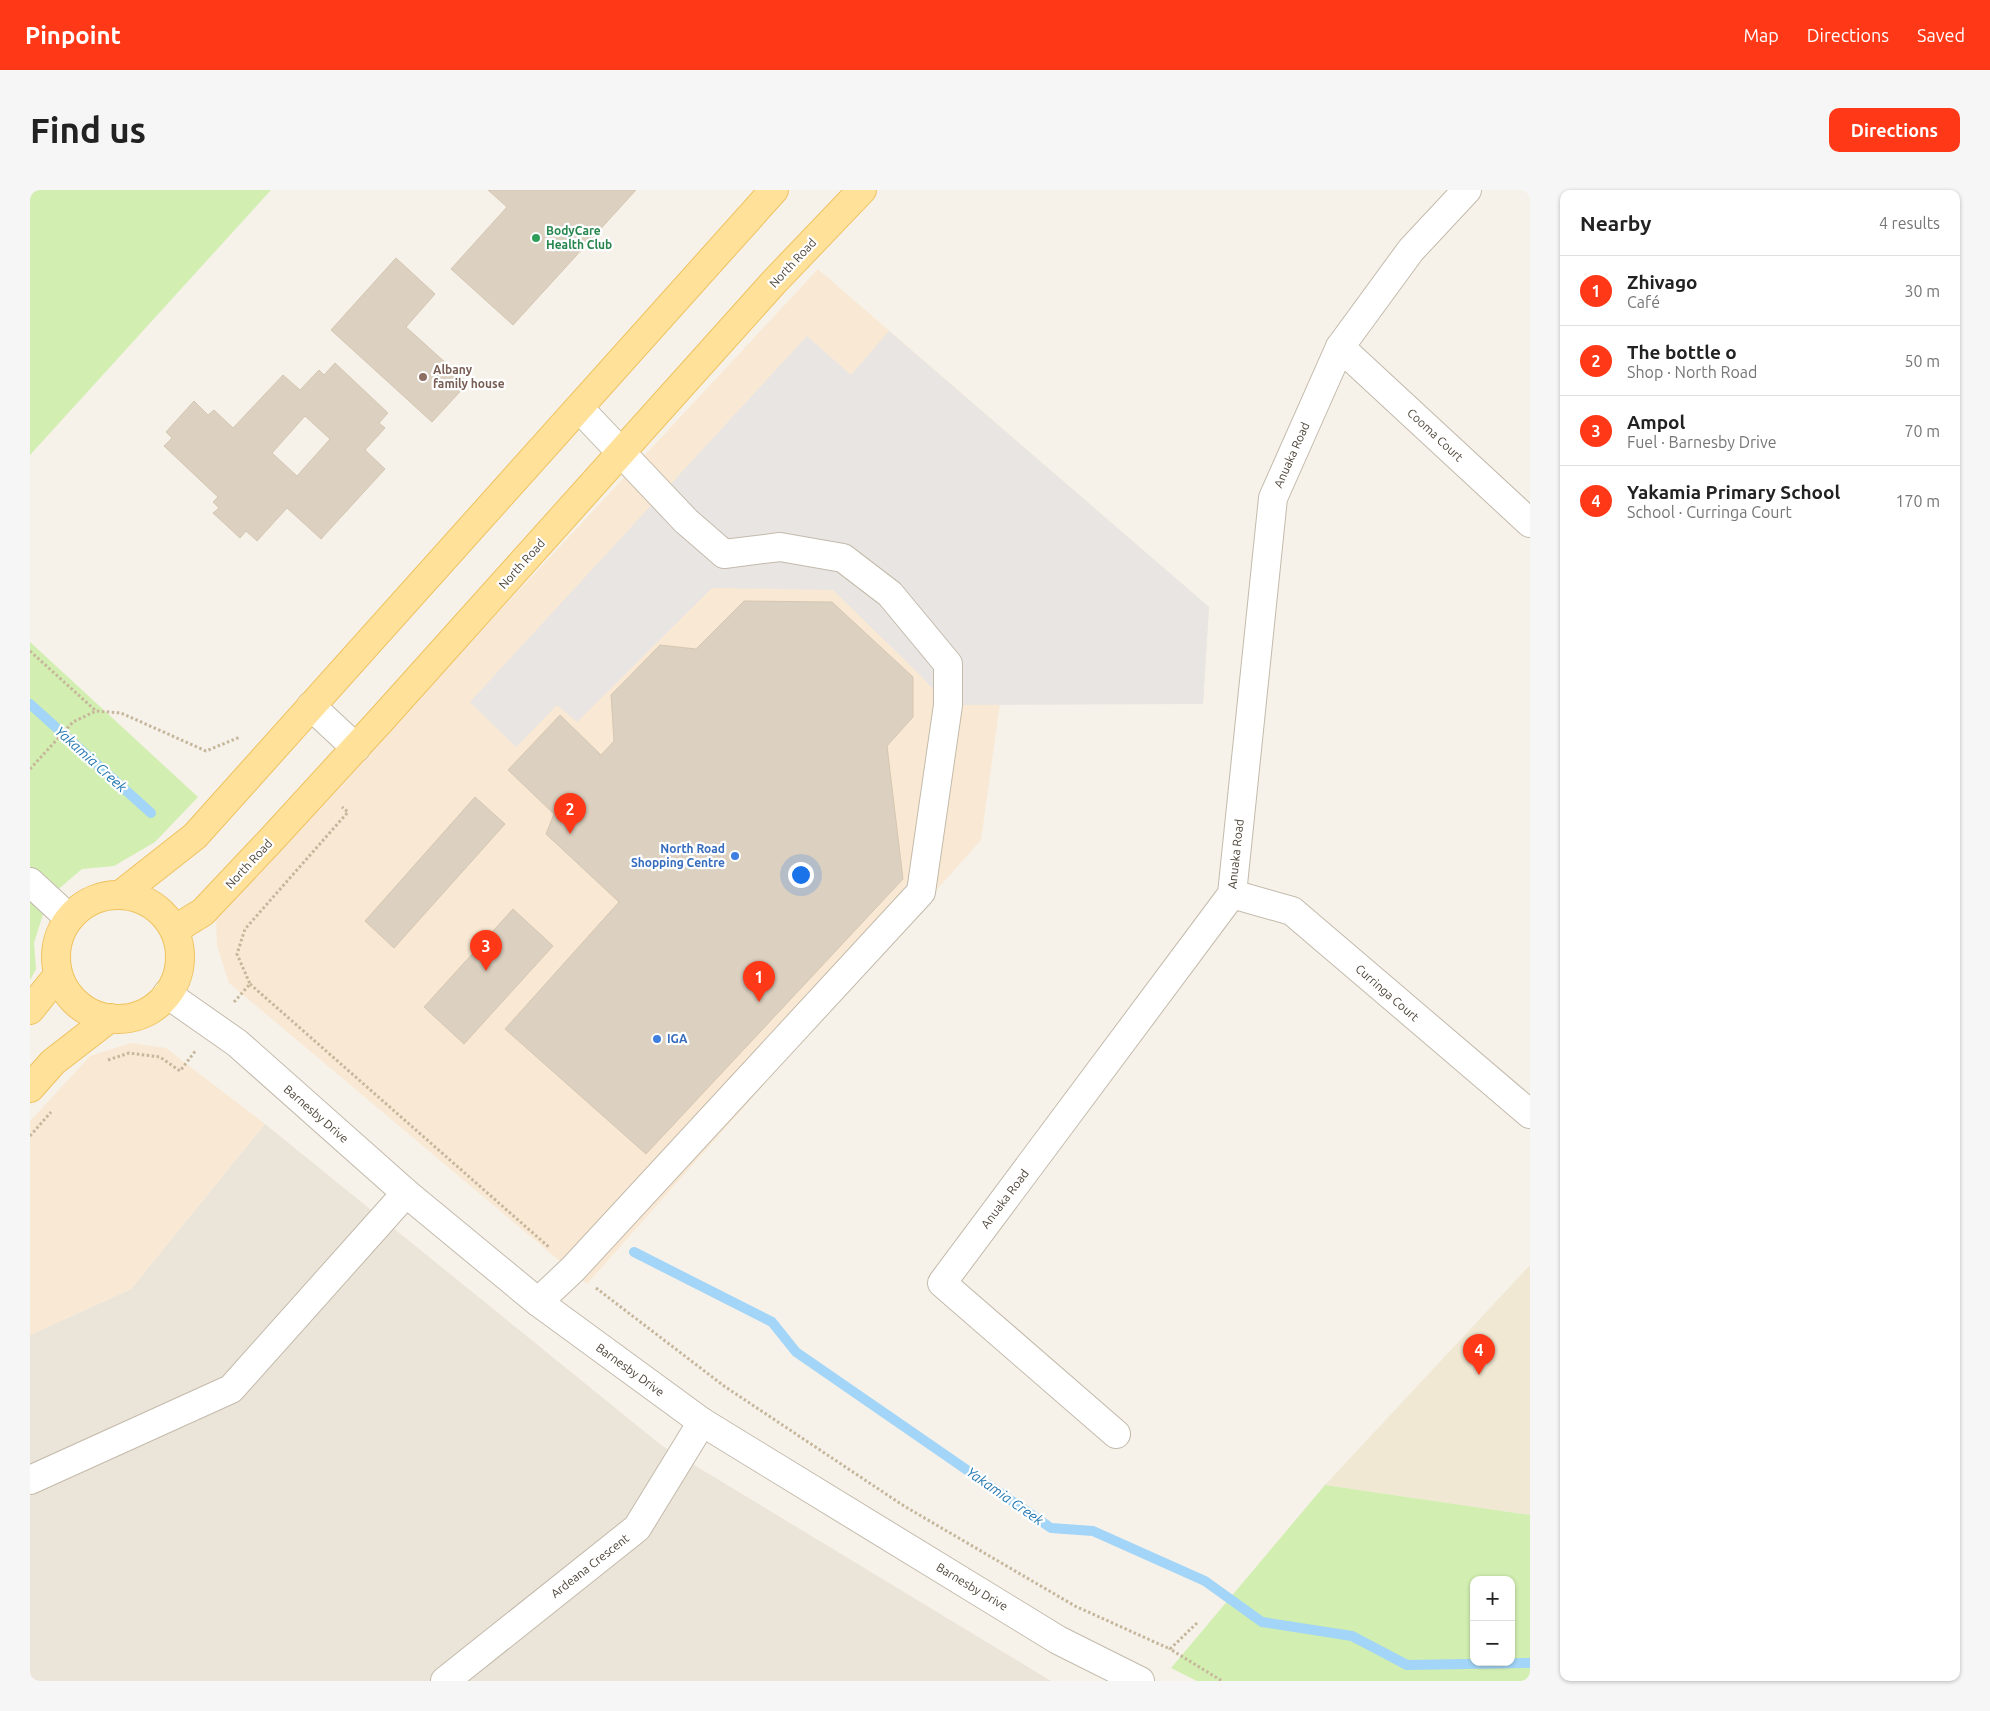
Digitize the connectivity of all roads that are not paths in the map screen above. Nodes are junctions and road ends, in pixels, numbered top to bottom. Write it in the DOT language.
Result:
graph roads {
  1 [pos="774,190"];
  2 [pos="862,190"];
  3 [pos="1467,190"];
  4 [pos="1340,347"];
  5 [pos="579,408"];
  6 [pos="622,454"];
  7 [pos="1530,523"];
  8 [pos="311,706"];
  9 [pos="356,748"];
  10 [pos="30,882"];
  11 [pos="1232,894"];
  12 [pos="120,895"];
  13 [pos="69,918"];
  14 [pos="174,930"];
  15 [pos="58,974"];
  16 [pos="167,994"];
  17 [pos="30,1010"];
  18 [pos="110,1018"];
  19 [pos="30,1088"];
  20 [pos="1530,1114"];
  21 [pos="406,1194"];
  22 [pos="538,1302"];
  23 [pos="702,1422"];
  24 [pos="1116,1434"];
  25 [pos="30,1480"];
  26 [pos="445,1681"];
  27 [pos="1140,1681"];
  1 -- 5 [label="main road"];
  2 -- 6 [label="main road, North Road"];
  3 -- 4 [label="street, Anuaka Road"];
  4 -- 7 [label="street, Cooma Court"];
  4 -- 11 [label="street, Anuaka Road"];
  5 -- 6 [label="street"];
  5 -- 8 [label="main road"];
  6 -- 9 [label="main road, North Road"];
  6 -- 22 [label="street"];
  8 -- 9 [label="street"];
  8 -- 12 [label="main road"];
  9 -- 14 [label="main road, North Road"];
  10 -- 13 [label="street"];
  11 -- 20 [label="street, Curringa Court"];
  11 -- 24 [label="street, Anuaka Road"];
  12 -- 13 [label="main road"];
  12 -- 14 [label="main road"];
  13 -- 15 [label="main road"];
  14 -- 16 [label="main road"];
  15 -- 17 [label="main road"];
  15 -- 18 [label="main road"];
  16 -- 18 [label="main road"];
  16 -- 21 [label="street, Barnesby Drive"];
  18 -- 19 [label="main road"];
  21 -- 22 [label="street, Barnesby Drive"];
  21 -- 25 [label="street"];
  22 -- 23 [label="street, Barnesby Drive"];
  23 -- 26 [label="street, Ardeana Crescent"];
  23 -- 27 [label="street, Barnesby Drive"];
}
